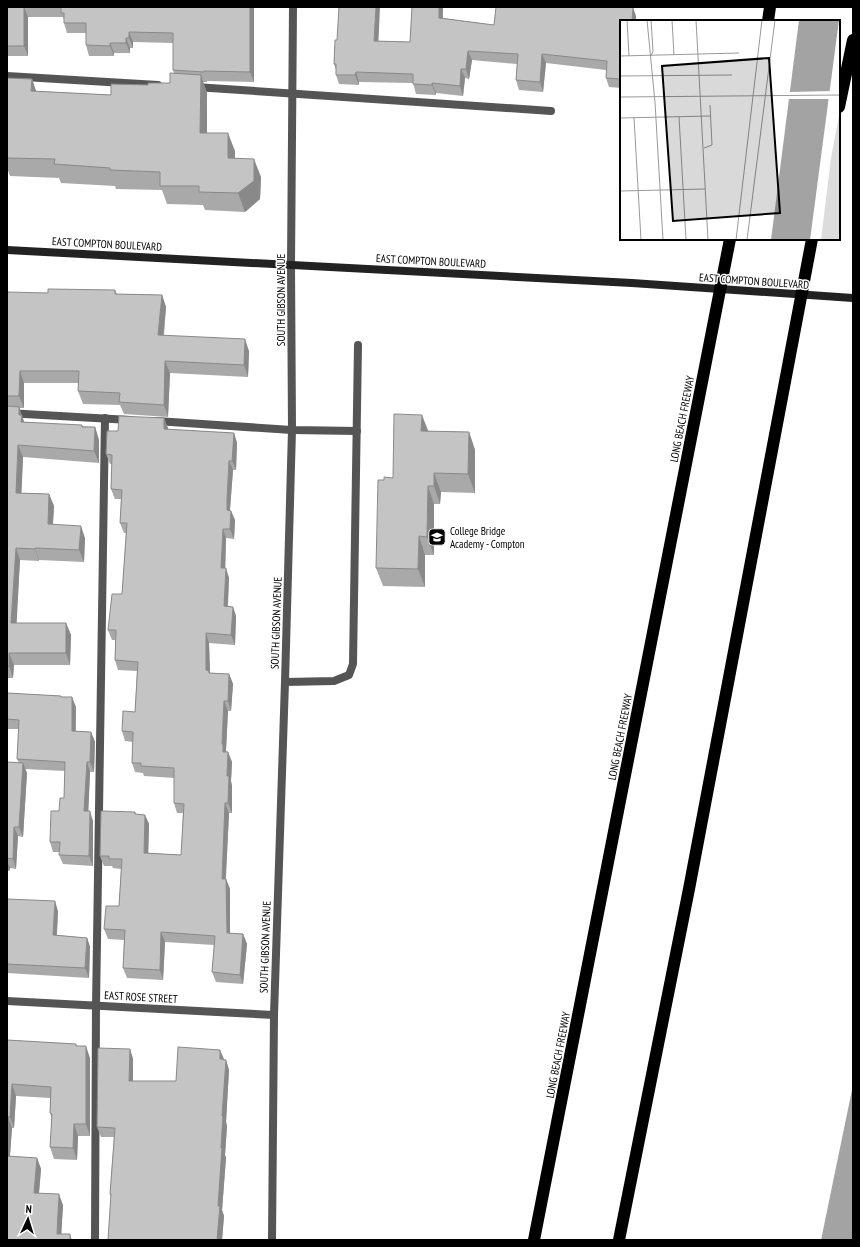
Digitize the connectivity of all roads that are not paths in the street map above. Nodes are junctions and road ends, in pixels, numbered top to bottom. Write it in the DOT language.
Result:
graph roads {
  1 [pos="293,7"];
  2 [pos="770,7"];
  3 [pos="768,20"];
  4 [pos="853,40"];
  5 [pos="7,76"];
  6 [pos="166,85"];
  7 [pos="189,87"];
  8 [pos="292,93"];
  9 [pos="840,102"];
  10 [pos="551,111"];
  11 [pos="730,240"];
  12 [pos="812,240"];
  13 [pos="7,250"];
  14 [pos="291,265"];
  15 [pos="853,298"];
  16 [pos="358,344"];
  17 [pos="7,413"];
  18 [pos="105,418"];
  19 [pos="136,420"];
  20 [pos="152,421"];
  21 [pos="292,430"];
  22 [pos="357,431"];
  23 [pos="285,682"];
  24 [pos="7,1001"];
  25 [pos="96,1006"];
  26 [pos="274,1015"];
  27 [pos="95,1240"];
  28 [pos="272,1240"];
  29 [pos="534,1240"];
  30 [pos="620,1240"];
  1 -- 8 [label="street, SOUTH GIBSON AVENUE"];
  2 -- 3 [label="highway"];
  4 -- 9 [label="highway"];
  5 -- 6 [label="street"];
  7 -- 8 [label="street"];
  8 -- 10 [label="street"];
  8 -- 14 [label="street, SOUTH GIBSON AVENUE"];
  11 -- 29 [label="highway, LONG BEACH FREEWAY"];
  12 -- 30 [label="highway"];
  13 -- 14 [label="main road, EAST COMPTON BOULEVARD"];
  14 -- 15 [label="main road, EAST COMPTON BOULEVARD"];
  14 -- 21 [label="street, SOUTH GIBSON AVENUE"];
  16 -- 22 [label="street"];
  17 -- 18 [label="street"];
  18 -- 19 [label="street"];
  18 -- 25 [label="street"];
  20 -- 21 [label="street"];
  21 -- 22 [label="street"];
  21 -- 23 [label="street, SOUTH GIBSON AVENUE"];
  22 -- 23 [label="street"];
  23 -- 26 [label="street, SOUTH GIBSON AVENUE"];
  24 -- 25 [label="street, EAST ROSE STREET"];
  25 -- 26 [label="street, EAST ROSE STREET"];
  25 -- 27 [label="street"];
  26 -- 28 [label="street, SOUTH GIBSON AVENUE"];
}
